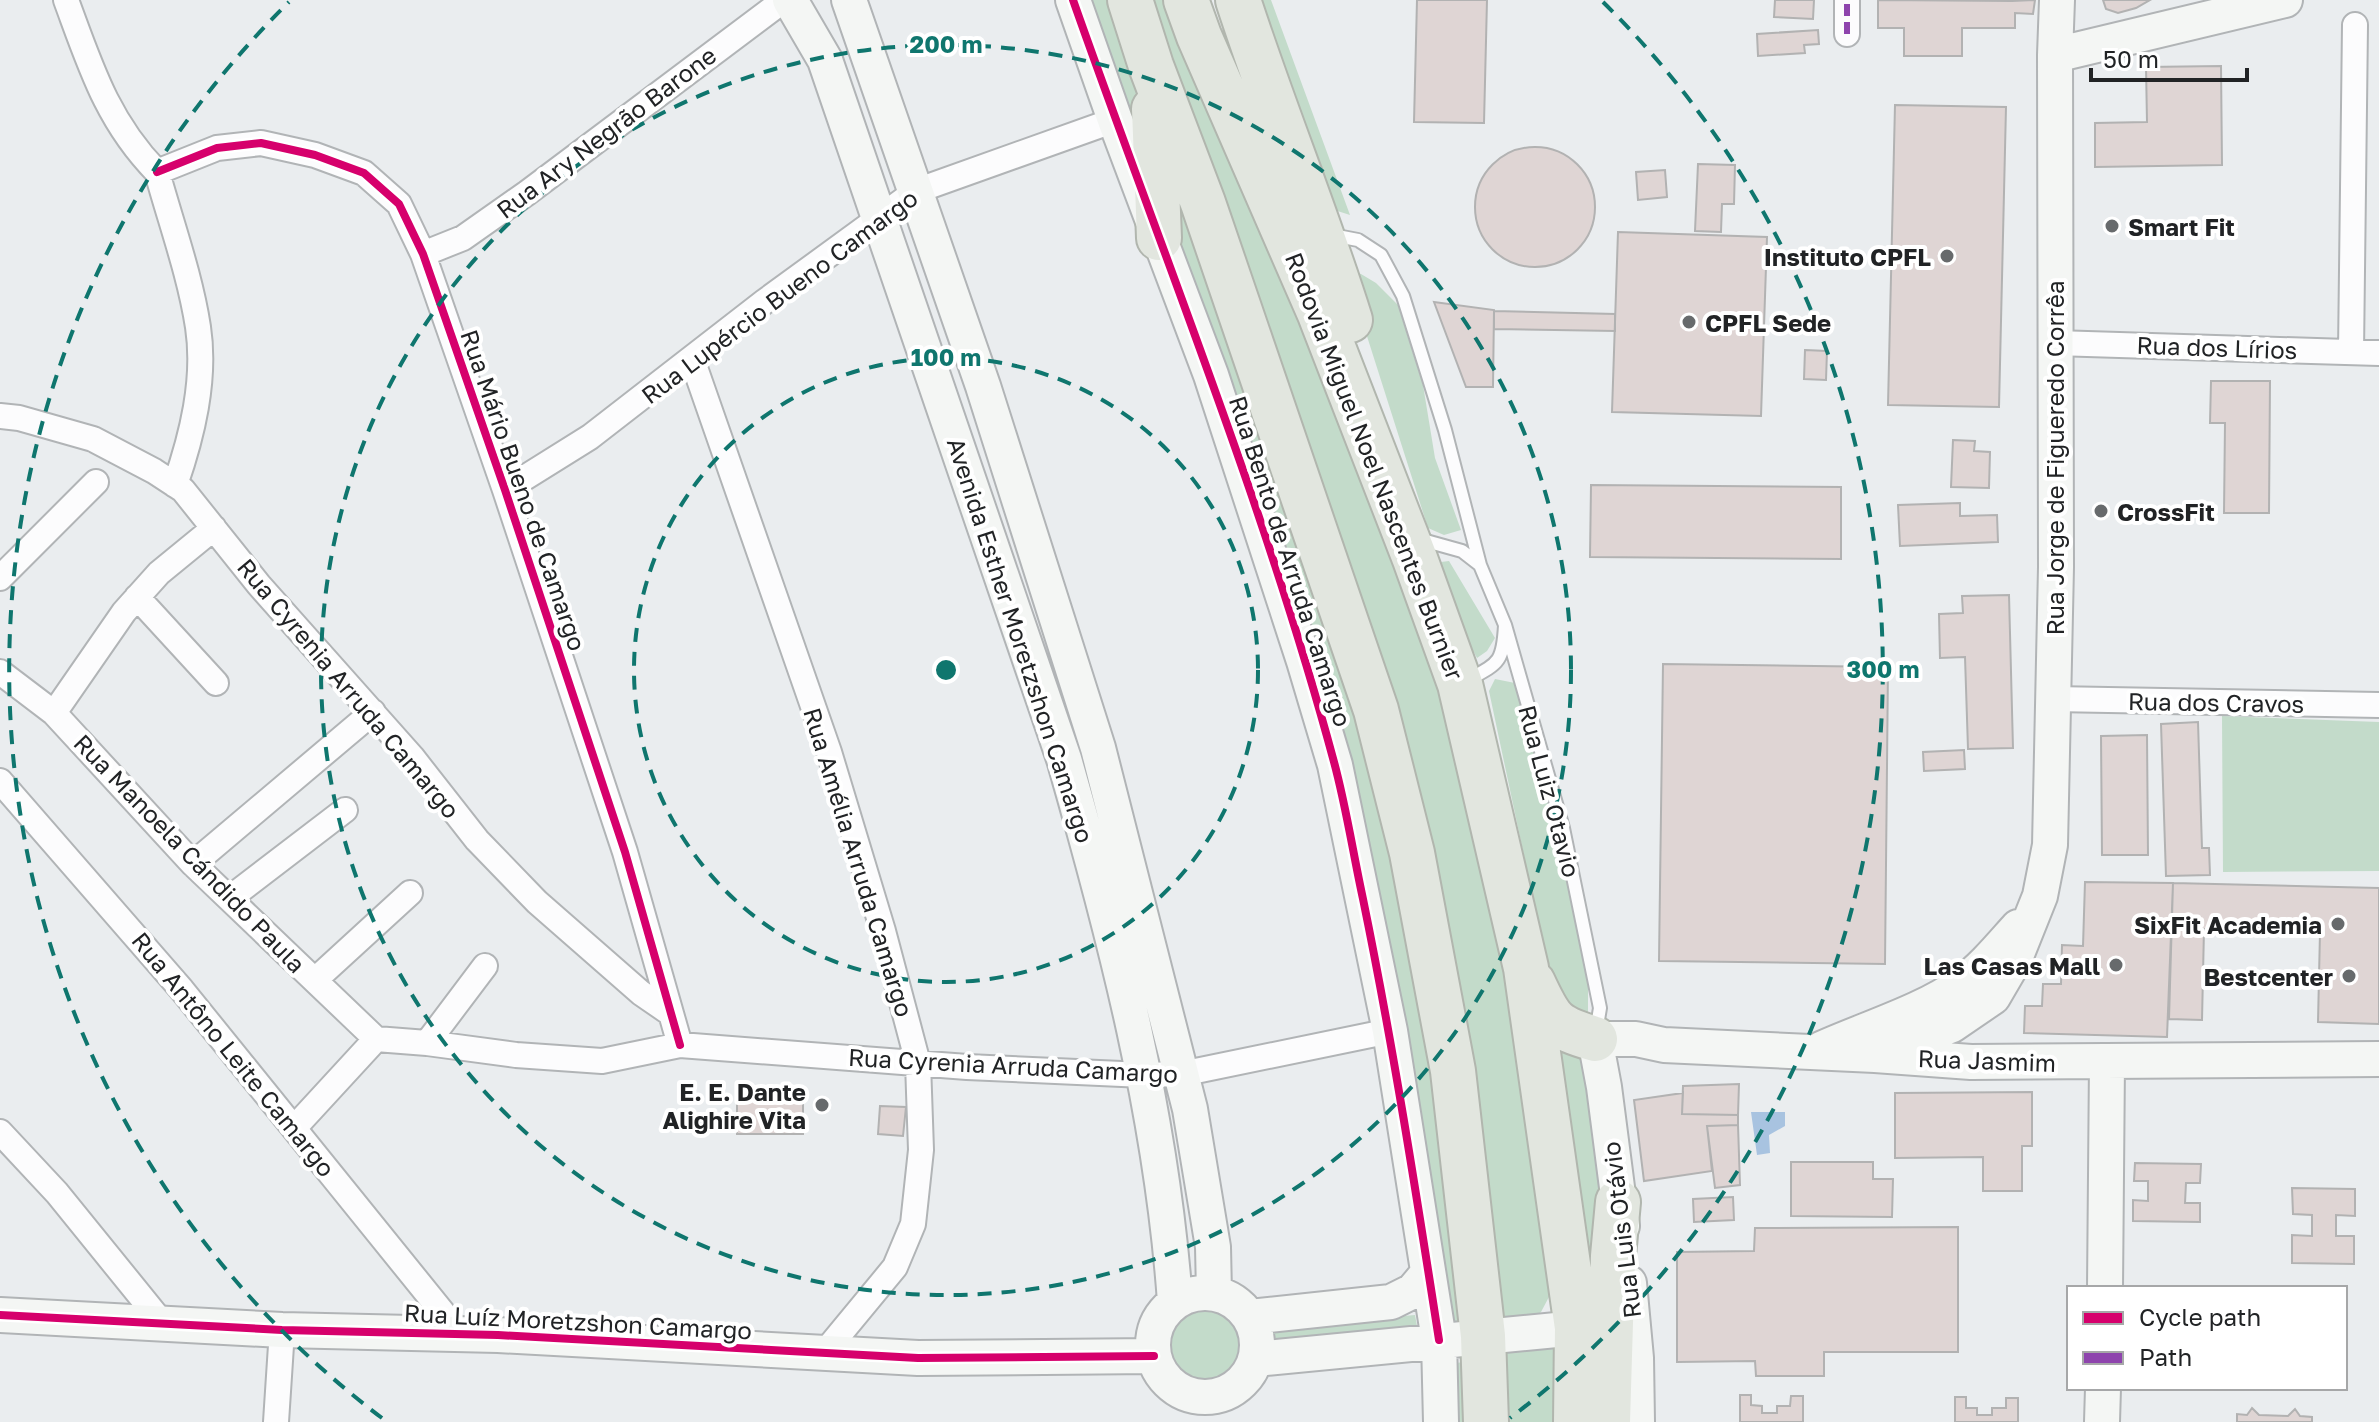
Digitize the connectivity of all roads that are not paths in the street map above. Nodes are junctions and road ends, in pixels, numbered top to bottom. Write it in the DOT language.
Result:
graph roads {
  1 [pos="66,0"];
  2 [pos="784,0"];
  3 [pos="790,0"];
  4 [pos="849,0"];
  5 [pos="1073,0"];
  6 [pos="1130,0"];
  7 [pos="1186,0"];
  8 [pos="1238,0"];
  9 [pos="1847,0"];
  10 [pos="2057,0"];
  11 [pos="2285,0"];
  12 [pos="2355,25"];
  13 [pos="1847,34"];
  14 [pos="2055,55"];
  15 [pos="1151,66"];
  16 [pos="1115,120"];
  17 [pos="157,172"];
  18 [pos="916,191"];
  19 [pos="879,219"];
  20 [pos="1323,234"];
  21 [pos="1159,238"];
  22 [pos="423,254"];
  23 [pos="2055,343"];
  24 [pos="2351,352"];
  25 [pos="2379,353"];
  26 [pos="692,359"];
  27 [pos="0,416"];
  28 [pos="96,482"];
  29 [pos="175,485"];
  30 [pos="505,490"];
  31 [pos="214,528"];
  32 [pos="1420,550"];
  33 [pos="1480,565"];
  34 [pos="0,578"];
  35 [pos="137,597"];
  36 [pos="1505,625"];
  37 [pos="0,672"];
  38 [pos="216,683"];
  39 [pos="1460,684"];
  40 [pos="2053,699"];
  41 [pos="2379,705"];
  42 [pos="373,712"];
  43 [pos="54,713"];
  44 [pos="0,781"];
  45 [pos="345,810"];
  46 [pos="193,864"];
  47 [pos="410,893"];
  48 [pos="230,898"];
  49 [pos="485,966"];
  50 [pos="1526,968"];
  51 [pos="315,980"];
  52 [pos="1945,1012"];
  53 [pos="670,1013"];
  54 [pos="1390,1031"];
  55 [pos="376,1039"];
  56 [pos="1595,1039"];
  57 [pos="427,1043"];
  58 [pos="680,1045"];
  59 [pos="1664,1045"];
  60 [pos="1813,1053"];
  61 [pos="1875,1055"];
  62 [pos="2379,1059"];
  63 [pos="1971,1062"];
  64 [pos="2107,1062"];
  65 [pos="918,1063"];
  66 [pos="1181,1074"];
  67 [pos="1144,1075"];
  68 [pos="1604,1087"];
  69 [pos="295,1127"];
  70 [pos="0,1132"];
  71 [pos="1618,1202"];
  72 [pos="1428,1273"];
  73 [pos="2105,1286"];
  74 [pos="1214,1293"];
  75 [pos="1175,1302"];
  76 [pos="0,1315"];
  77 [pos="1250,1317"];
  78 [pos="164,1325"];
  79 [pos="1577,1328"];
  80 [pos="282,1330"];
  81 [pos="460,1334"];
  82 [pos="1483,1336"];
  83 [pos="1439,1340"];
  84 [pos="824,1353"];
  85 [pos="1154,1356"];
  86 [pos="1256,1359"];
  87 [pos="2103,1390"];
  88 [pos="1190,1408"];
  89 [pos="1225,1408"];
  90 [pos="1486,1419"];
  91 [pos="276,1422"];
  92 [pos="1441,1422"];
  93 [pos="1576,1422"];
  94 [pos="1608,1422"];
  95 [pos="1637,1422"];
  96 [pos="2102,1422"];
  1 -- 17 [label="street"];
  2 -- 22 [label="street, Rua Ary Negrão Barone"];
  3 -- 19 [label="main road, Avenida Esther Moretzshon Camargo"];
  4 -- 18 [label="main road, Avenida Esther Moretzshon Camargo"];
  5 -- 16 [label="main road, Rua Bento de Arruda Camargo"];
  6 -- 15 [label="highway"];
  7 -- 32 [label="highway, Rodovia Miguel Noel Nascentes Burnier"];
  8 -- 20 [label="highway"];
  9 -- 13 [label="street"];
  10 -- 14 [label="main road, Rua Jorge de Figueredo Corrêa"];
  11 -- 14 [label="main road"];
  12 -- 24 [label="street"];
  14 -- 23 [label="main road, Rua Jorge de Figueredo Corrêa"];
  15 -- 21 [label="highway"];
  15 -- 82 [label="highway"];
  16 -- 18 [label="street, Rua Lupércio Bueno Camargo"];
  16 -- 21 [label="main road, Rua Bento de Arruda Camargo"];
  17 -- 22 [label="street, Rua Mário Bueno de Camargo"];
  17 -- 29 [label="street"];
  18 -- 19 [label="street, Rua Lupércio Bueno Camargo"];
  18 -- 66 [label="main road, Avenida Esther Moretzshon Camargo"];
  19 -- 26 [label="street, Rua Lupércio Bueno Camargo"];
  19 -- 67 [label="main road, Avenida Esther Moretzshon Camargo"];
  20 -- 32 [label="highway"];
  20 -- 33 [label="lane, Rua Luiz Otavio"];
  21 -- 54 [label="main road, Rua Bento de Arruda Camargo"];
  22 -- 30 [label="street, Rua Mário Bueno de Camargo"];
  23 -- 24 [label="street, Rua dos Lírios"];
  23 -- 40 [label="main road, Rua Jorge de Figueredo Corrêa"];
  24 -- 25 [label="street, Rua dos Lírios"];
  26 -- 30 [label="street, Rua Lupércio Bueno Camargo"];
  26 -- 65 [label="street, Rua Amélia Arruda Camargo"];
  27 -- 29 [label="street, Rua Cyrenia Arruda Camargo"];
  28 -- 34 [label="street"];
  29 -- 31 [label="street, Rua Cyrenia Arruda Camargo"];
  30 -- 53 [label="street, Rua Mário Bueno de Camargo"];
  31 -- 35 [label="street"];
  31 -- 42 [label="street, Rua Cyrenia Arruda Camargo"];
  32 -- 33 [label="lane"];
  32 -- 39 [label="highway, Rodovia Miguel Noel Nascentes Burnier"];
  33 -- 36 [label="lane, Rua Luiz Otavio"];
  35 -- 38 [label="street"];
  35 -- 43 [label="street"];
  36 -- 39 [label="lane"];
  36 -- 56 [label="lane, Rua Luiz Otavio"];
  37 -- 43 [label="street, Rua Manoela Cándido Paula"];
  39 -- 50 [label="highway, Rodovia Miguel Noel Nascentes Burnier"];
  40 -- 41 [label="street, Rua dos Cravos"];
  40 -- 52 [label="main road, Rua Jorge de Figueredo Corrêa"];
  42 -- 46 [label="street"];
  42 -- 53 [label="street, Rua Cyrenia Arruda Camargo"];
  43 -- 46 [label="street, Rua Manoela Cándido Paula"];
  44 -- 69 [label="street, Rua Antôno Leite Camargo"];
  45 -- 48 [label="street"];
  46 -- 48 [label="street, Rua Manoela Cándido Paula"];
  47 -- 51 [label="street"];
  48 -- 51 [label="street, Rua Manoela Cándido Paula"];
  49 -- 57 [label="street"];
  50 -- 56 [label="highway"];
  50 -- 79 [label="highway, Rodovia Miguel Noel Nascentes Burnier"];
  51 -- 55 [label="street, Rua Manoela Cándido Paula"];
  52 -- 60 [label="main road, Rua Jorge de Figueredo Corrêa"];
  52 -- 61 [label="main road, Rua Jorge de Figueredo Corrêa"];
  52 -- 63 [label="main road"];
  53 -- 58 [label="street, Rua Mário Bueno de Camargo"];
  54 -- 66 [label="street, Rua Cyrenia Arruda Camargo"];
  54 -- 72 [label="main road, Rua Bento de Arruda Camargo"];
  55 -- 57 [label="street, Rua Cyrenia Arruda Camargo"];
  55 -- 69 [label="street"];
  56 -- 59 [label="main road, Rua Jasmim"];
  56 -- 68 [label="main road, Rua Luis Otávio"];
  57 -- 58 [label="street, Rua Cyrenia Arruda Camargo"];
  58 -- 65 [label="street, Rua Cyrenia Arruda Camargo"];
  59 -- 60 [label="main road, Rua Jasmim"];
  59 -- 68 [label="main road"];
  60 -- 61 [label="main road, Rua Jasmim"];
  61 -- 63 [label="main road, Rua Jasmim"];
  62 -- 64 [label="main road, Rua Jasmim"];
  63 -- 64 [label="main road, Rua Jasmim"];
  64 -- 73 [label="main road"];
  65 -- 67 [label="street, Rua Cyrenia Arruda Camargo"];
  65 -- 84 [label="street, Rua Amélia Arruda Camargo"];
  66 -- 67 [label="street, Rua Cyrenia Arruda Camargo"];
  66 -- 74 [label="main road, Avenida Esther Moretzshon Camargo"];
  67 -- 75 [label="main road, Avenida Esther Moretzshon Camargo"];
  68 -- 71 [label="main road, Rua Luis Otávio"];
  69 -- 81 [label="street, Rua Antôno Leite Camargo"];
  70 -- 78 [label="street"];
  71 -- 94 [label="highway"];
  71 -- 95 [label="main road, Rua Luis Otávio"];
  72 -- 77 [label="main road"];
  72 -- 83 [label="main road, Rua Bento de Arruda Camargo"];
  74 -- 75 [label="main road"];
  74 -- 77 [label="main road"];
  75 -- 85 [label="main road"];
  76 -- 78 [label="main road, Rua Luíz Moretzshon Camargo"];
  77 -- 86 [label="main road"];
  78 -- 80 [label="main road, Rua Luíz Moretzshon Camargo"];
  79 -- 82 [label="main road"];
  79 -- 93 [label="highway, Rodovia Miguel Noel Nascentes Burnier"];
  80 -- 81 [label="main road, Rua Luíz Moretzshon Camargo"];
  80 -- 91 [label="street"];
  81 -- 84 [label="main road, Rua Luíz Moretzshon Camargo"];
  82 -- 83 [label="main road"];
  82 -- 90 [label="highway"];
  83 -- 86 [label="main road"];
  83 -- 92 [label="main road, Rua Bento de Arruda Camargo"];
  84 -- 85 [label="main road, Rua Luíz Moretzshon Camargo"];
  85 -- 88 [label="main road"];
  86 -- 89 [label="main road"];
  87 -- 96 [label="main road"];
  88 -- 89 [label="main road"];
}
